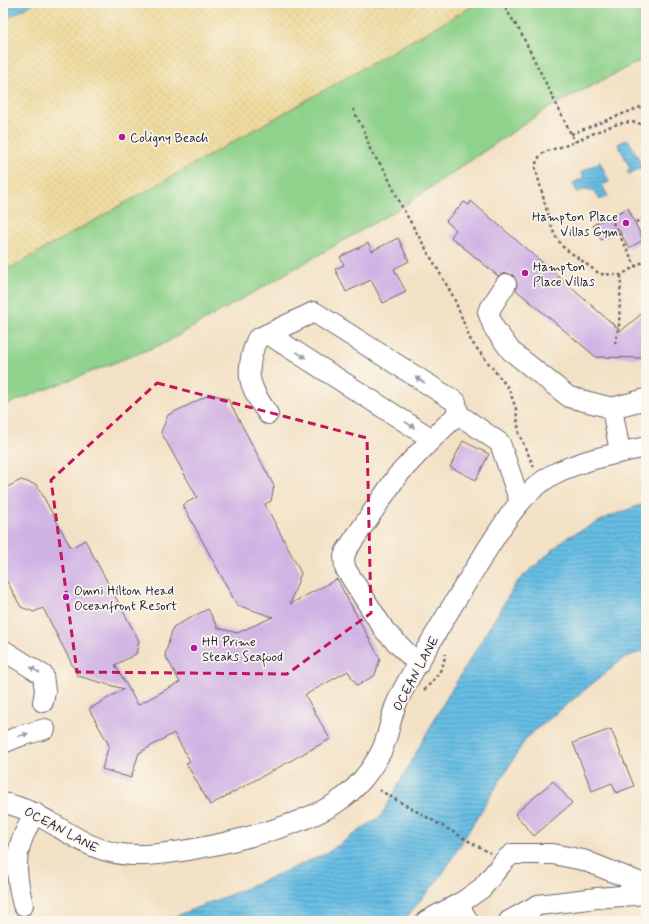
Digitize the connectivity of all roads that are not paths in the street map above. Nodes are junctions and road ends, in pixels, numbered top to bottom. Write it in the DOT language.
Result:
graph roads {
  1 [pos="506,284"];
  2 [pos="268,334"];
  3 [pos="646,399"];
  4 [pos="612,408"];
  5 [pos="268,414"];
  6 [pos="458,414"];
  7 [pos="432,439"];
  8 [pos="646,447"];
  9 [pos="620,452"];
  10 [pos="520,502"];
  11 [pos="3,650"];
  12 [pos="418,664"];
  13 [pos="43,702"];
  14 [pos="45,730"];
  15 [pos="3,743"];
  16 [pos="3,803"];
  17 [pos="35,813"];
  18 [pos="646,885"];
  19 [pos="646,894"];
  20 [pos="458,904"];
  21 [pos="23,905"];
  22 [pos="426,921"];
  23 [pos="468,921"];
  24 [pos="510,921"];
  1 -- 4 [label="street"];
  2 -- 5 [label="street"];
  6 -- 2 [label="street, one-way"];
  2 -- 7 [label="street, one-way"];
  3 -- 4 [label="street"];
  4 -- 9 [label="street"];
  6 -- 7 [label="street"];
  6 -- 10 [label="street"];
  7 -- 12 [label="street"];
  8 -- 9 [label="street, OCEAN LANE"];
  9 -- 10 [label="street, OCEAN LANE"];
  10 -- 12 [label="street, OCEAN LANE"];
  13 -- 11 [label="street, one-way"];
  12 -- 17 [label="street, OCEAN LANE"];
  15 -- 14 [label="street, one-way"];
  16 -- 17 [label="street, OCEAN LANE"];
  17 -- 21 [label="street"];
  18 -- 20 [label="street"];
  19 -- 24 [label="street"];
  20 -- 22 [label="street"];
  20 -- 23 [label="street"];
}
